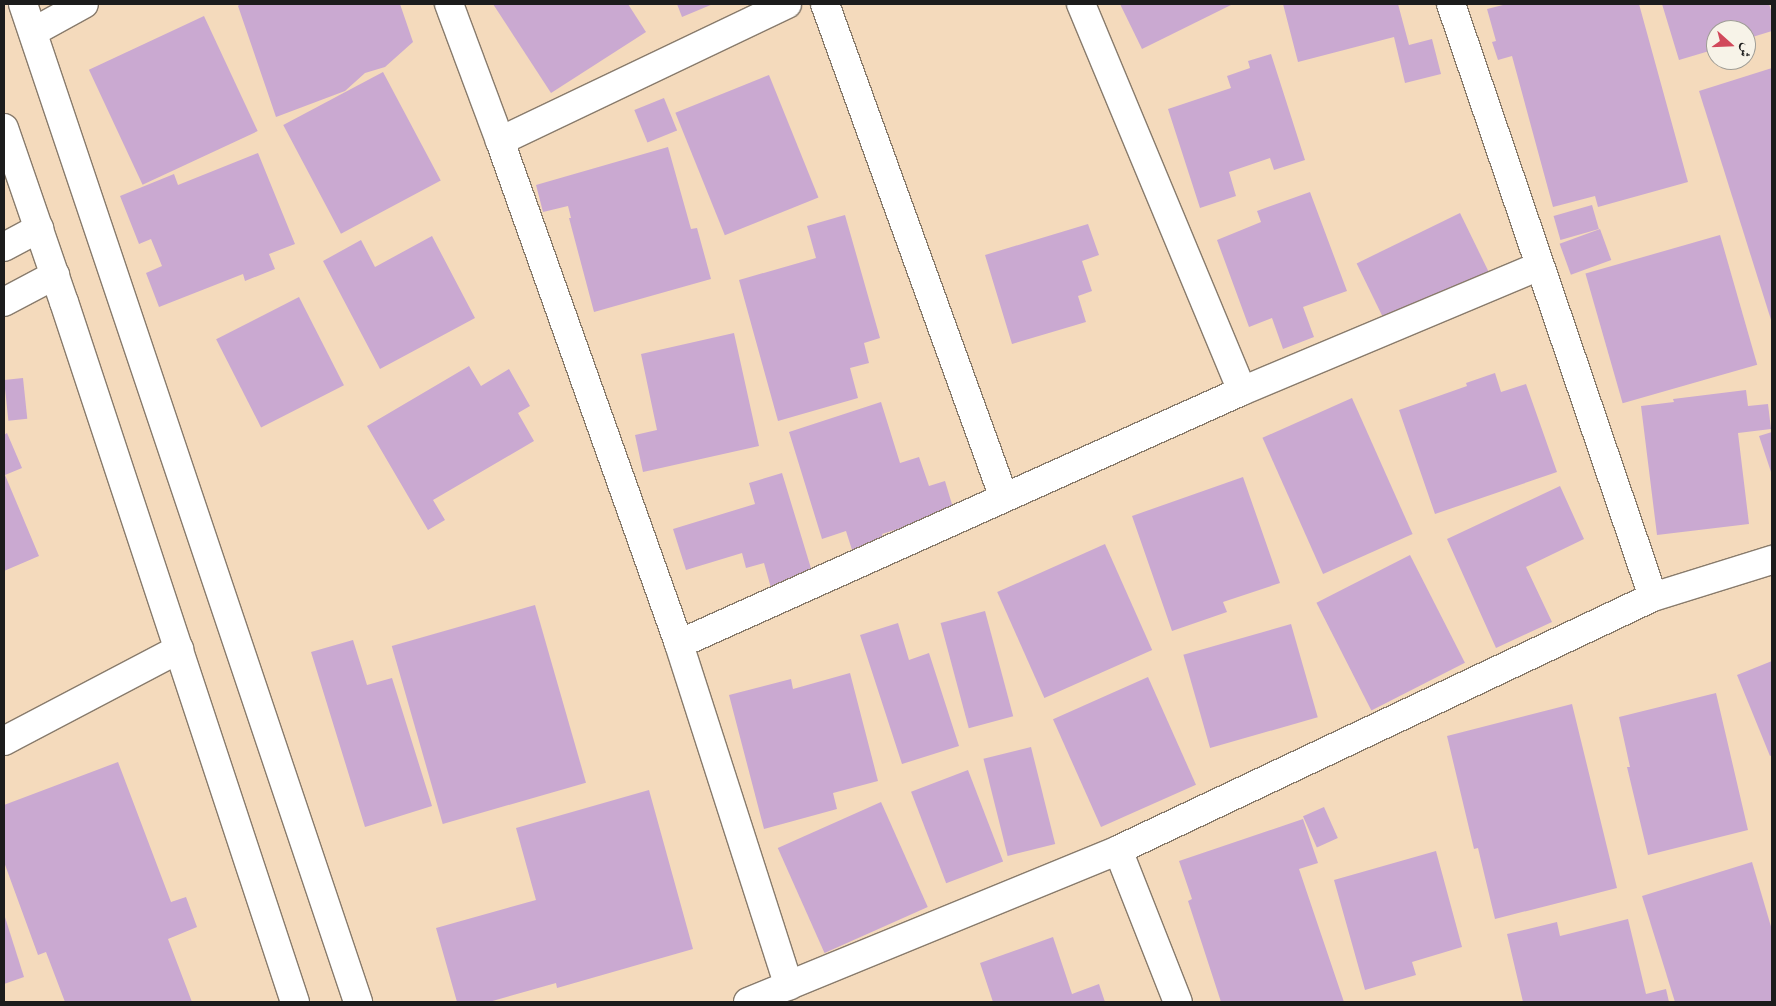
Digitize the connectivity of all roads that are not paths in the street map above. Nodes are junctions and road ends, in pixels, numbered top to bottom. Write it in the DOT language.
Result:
graph roads {
  1 [pos="23,4"];
  2 [pos="84,4"];
  3 [pos="449,4"];
  4 [pos="787,4"];
  5 [pos="825,4"];
  6 [pos="1082,4"];
  7 [pos="1452,4"];
  8 [pos="33,32"];
  9 [pos="4,128"];
  10 [pos="500,141"];
  11 [pos="39,228"];
  12 [pos="4,246"];
  13 [pos="1539,266"];
  14 [pos="55,275"];
  15 [pos="4,302"];
  16 [pos="1242,391"];
  17 [pos="1004,498"];
  18 [pos="1772,560"];
  19 [pos="1652,597"];
  20 [pos="679,644"];
  21 [pos="179,649"];
  22 [pos="4,741"];
  23 [pos="1118,850"];
  24 [pos="789,986"];
  25 [pos="295,1002"];
  26 [pos="358,1002"];
  27 [pos="748,1002"];
  28 [pos="1178,1002"];
  1 -- 8 [label="street"];
  2 -- 8 [label="street"];
  3 -- 10 [label="street"];
  4 -- 10 [label="street"];
  5 -- 17 [label="street"];
  6 -- 16 [label="street"];
  7 -- 13 [label="street"];
  8 -- 26 [label="street"];
  9 -- 11 [label="street"];
  10 -- 20 [label="street"];
  11 -- 12 [label="street"];
  11 -- 14 [label="street"];
  13 -- 16 [label="street"];
  13 -- 19 [label="street"];
  14 -- 15 [label="street"];
  14 -- 21 [label="street"];
  16 -- 17 [label="street"];
  17 -- 20 [label="street"];
  18 -- 19 [label="street"];
  19 -- 23 [label="street"];
  20 -- 24 [label="street"];
  21 -- 22 [label="street"];
  21 -- 25 [label="street"];
  23 -- 24 [label="street"];
  23 -- 28 [label="street"];
  24 -- 27 [label="street"];
}
